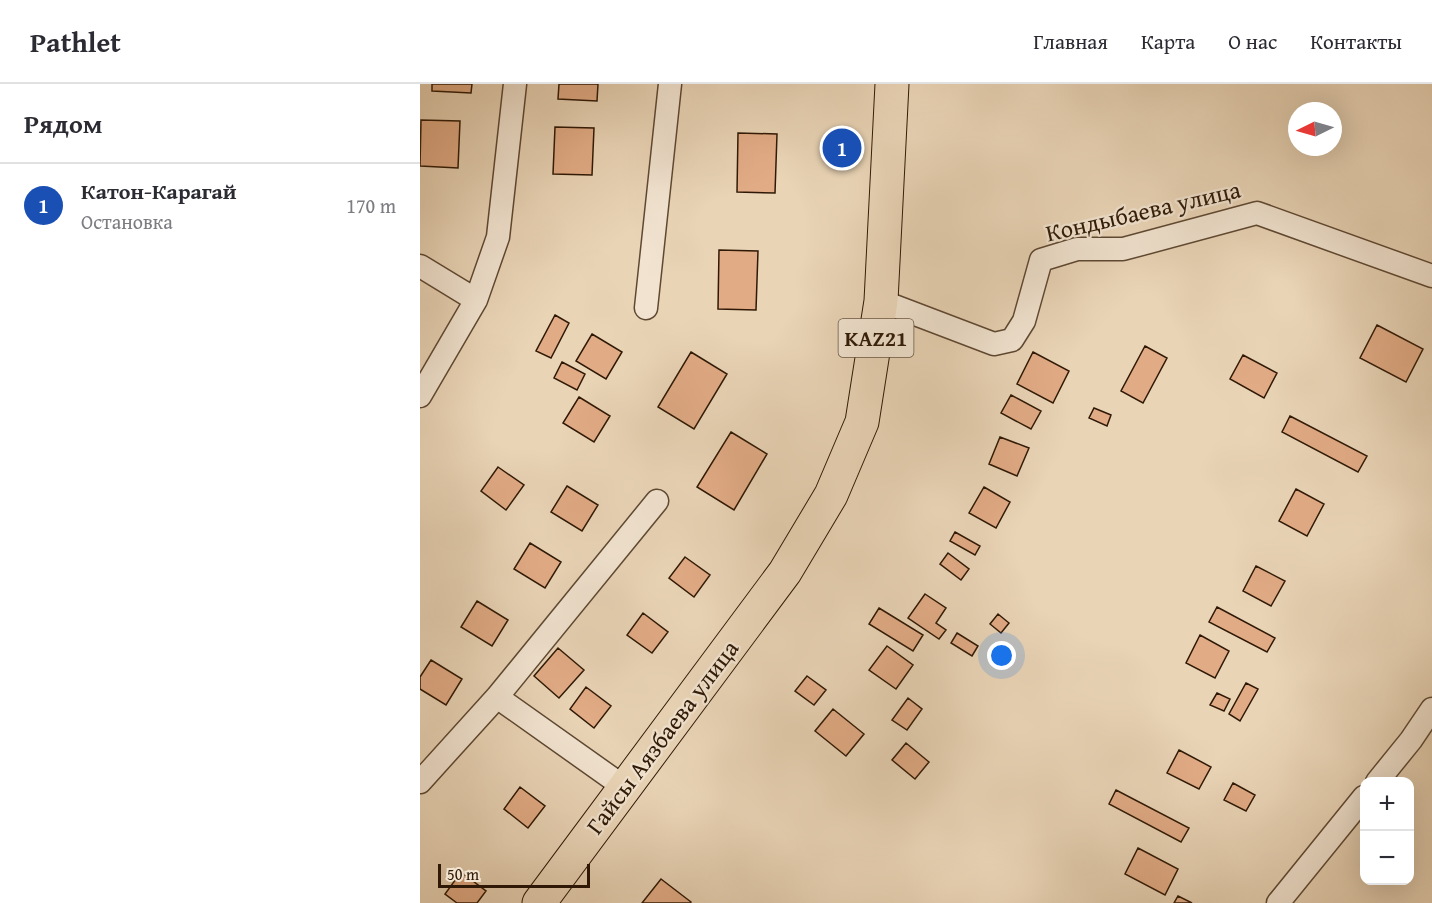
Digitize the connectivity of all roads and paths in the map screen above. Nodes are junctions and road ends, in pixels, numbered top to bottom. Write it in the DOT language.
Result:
graph roads {
  1 [pos="515,84"];
  2 [pos="670,84"];
  3 [pos="892,84"];
  4 [pos="420,266"];
  5 [pos="1432,276"];
  6 [pos="476,300"];
  7 [pos="881,301"];
  8 [pos="646,308"];
  9 [pos="420,396"];
  10 [pos="657,501"];
  11 [pos="497,697"];
  12 [pos="1432,709"];
  13 [pos="1381,777"];
  14 [pos="420,782"];
  15 [pos="624,787"];
  16 [pos="1360,803"];
  17 [pos="539,903"];
  18 [pos="1278,903"];
  1 -- 6 [label="street"];
  2 -- 8 [label="street"];
  3 -- 7 [label="highway, KAZ21"];
  4 -- 6 [label="street"];
  5 -- 7 [label="street, Кондыбаева улица"];
  6 -- 9 [label="street"];
  7 -- 15 [label="highway, Гайсы Аязбаева улица / KAZ21"];
  10 -- 11 [label="street"];
  11 -- 14 [label="street"];
  11 -- 15 [label="street"];
  12 -- 13 [label="street"];
  15 -- 17 [label="highway, Гайсы Аязбаева улица / KAZ21"];
  16 -- 18 [label="street"];
}
